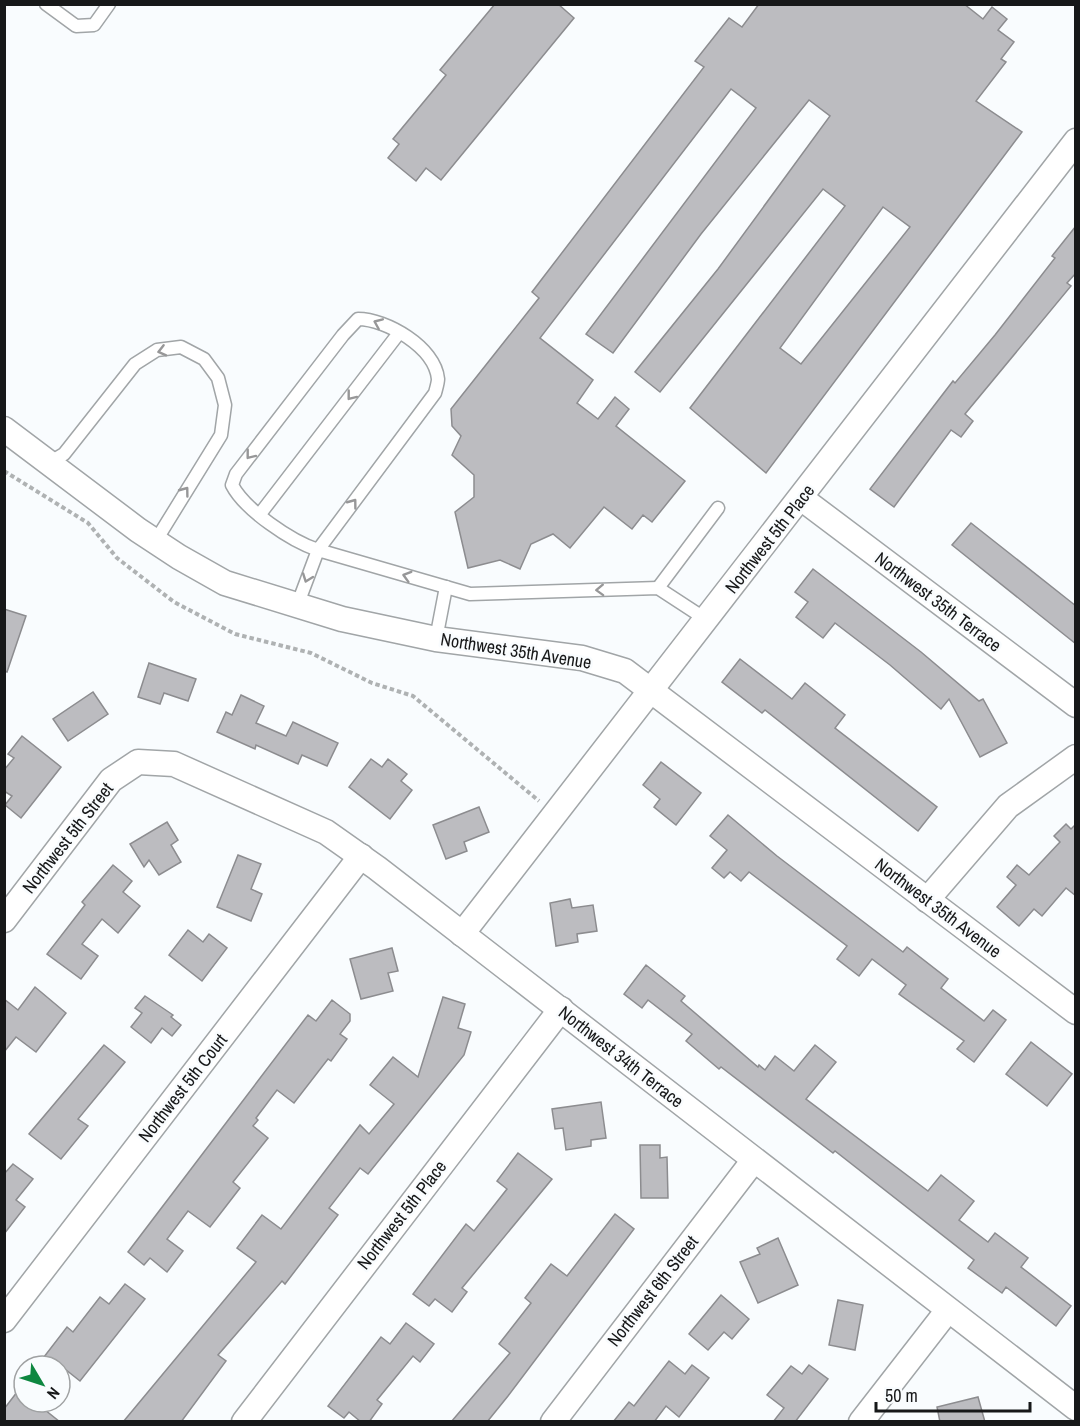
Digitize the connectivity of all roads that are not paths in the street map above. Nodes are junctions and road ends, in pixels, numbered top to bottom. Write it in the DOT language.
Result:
graph roads {
  1 [pos="46,4"];
  2 [pos="109,4"];
  3 [pos="1076,141"];
  4 [pos="399,333"];
  5 [pos="4,429"];
  6 [pos="49,463"];
  7 [pos="801,498"];
  8 [pos="718,508"];
  9 [pos="260,514"];
  10 [pos="155,542"];
  11 [pos="318,550"];
  12 [pos="446,587"];
  13 [pos="658,588"];
  14 [pos="297,606"];
  15 [pos="707,620"];
  16 [pos="436,639"];
  17 [pos="653,691"];
  18 [pos="1076,705"];
  19 [pos="1076,757"];
  20 [pos="138,762"];
  21 [pos="361,856"];
  22 [pos="927,900"];
  23 [pos="4,920"];
  24 [pos="462,934"];
  25 [pos="561,1009"];
  26 [pos="1076,1012"];
  27 [pos="754,1160"];
  28 [pos="948,1310"];
  29 [pos="4,1320"];
  30 [pos="1076,1408"];
  31 [pos="244,1422"];
  32 [pos="553,1422"];
  33 [pos="861,1422"];
  1 -- 2 [label="lane"];
  3 -- 7 [label="street, Northwest 5th Place"];
  4 -- 9 [label="lane, one-way"];
  4 -- 9 [label="lane, one-way"];
  11 -- 4 [label="lane, one-way"];
  5 -- 6 [label="street, Northwest 35th Avenue"];
  6 -- 10 [label="street, Northwest 35th Avenue"];
  10 -- 6 [label="lane, one-way"];
  7 -- 15 [label="street, Northwest 5th Place"];
  7 -- 18 [label="street, Northwest 35th Terrace"];
  8 -- 13 [label="lane"];
  9 -- 11 [label="lane"];
  10 -- 14 [label="street, Northwest 35th Avenue"];
  12 -- 11 [label="lane, one-way"];
  11 -- 14 [label="lane, one-way"];
  13 -- 12 [label="lane, one-way"];
  12 -- 16 [label="lane"];
  13 -- 15 [label="lane"];
  14 -- 16 [label="street, Northwest 35th Avenue"];
  15 -- 17 [label="street, Northwest 5th Place"];
  16 -- 17 [label="street, Northwest 35th Avenue"];
  17 -- 22 [label="street, Northwest 35th Avenue"];
  17 -- 24 [label="street, Northwest 5th Place"];
  19 -- 22 [label="street"];
  20 -- 21 [label="street, Northwest 34th Terrace"];
  20 -- 23 [label="street, Northwest 5th Street"];
  21 -- 24 [label="street, Northwest 34th Terrace"];
  21 -- 29 [label="street, Northwest 5th Court"];
  22 -- 26 [label="street, Northwest 35th Avenue"];
  24 -- 25 [label="street, Northwest 34th Terrace"];
  25 -- 27 [label="street, Northwest 34th Terrace"];
  25 -- 31 [label="street, Northwest 5th Place"];
  27 -- 28 [label="street, Northwest 34th Terrace"];
  27 -- 32 [label="street, Northwest 6th Street"];
  28 -- 30 [label="street, Northwest 34th Terrace"];
  28 -- 33 [label="street"];
}
